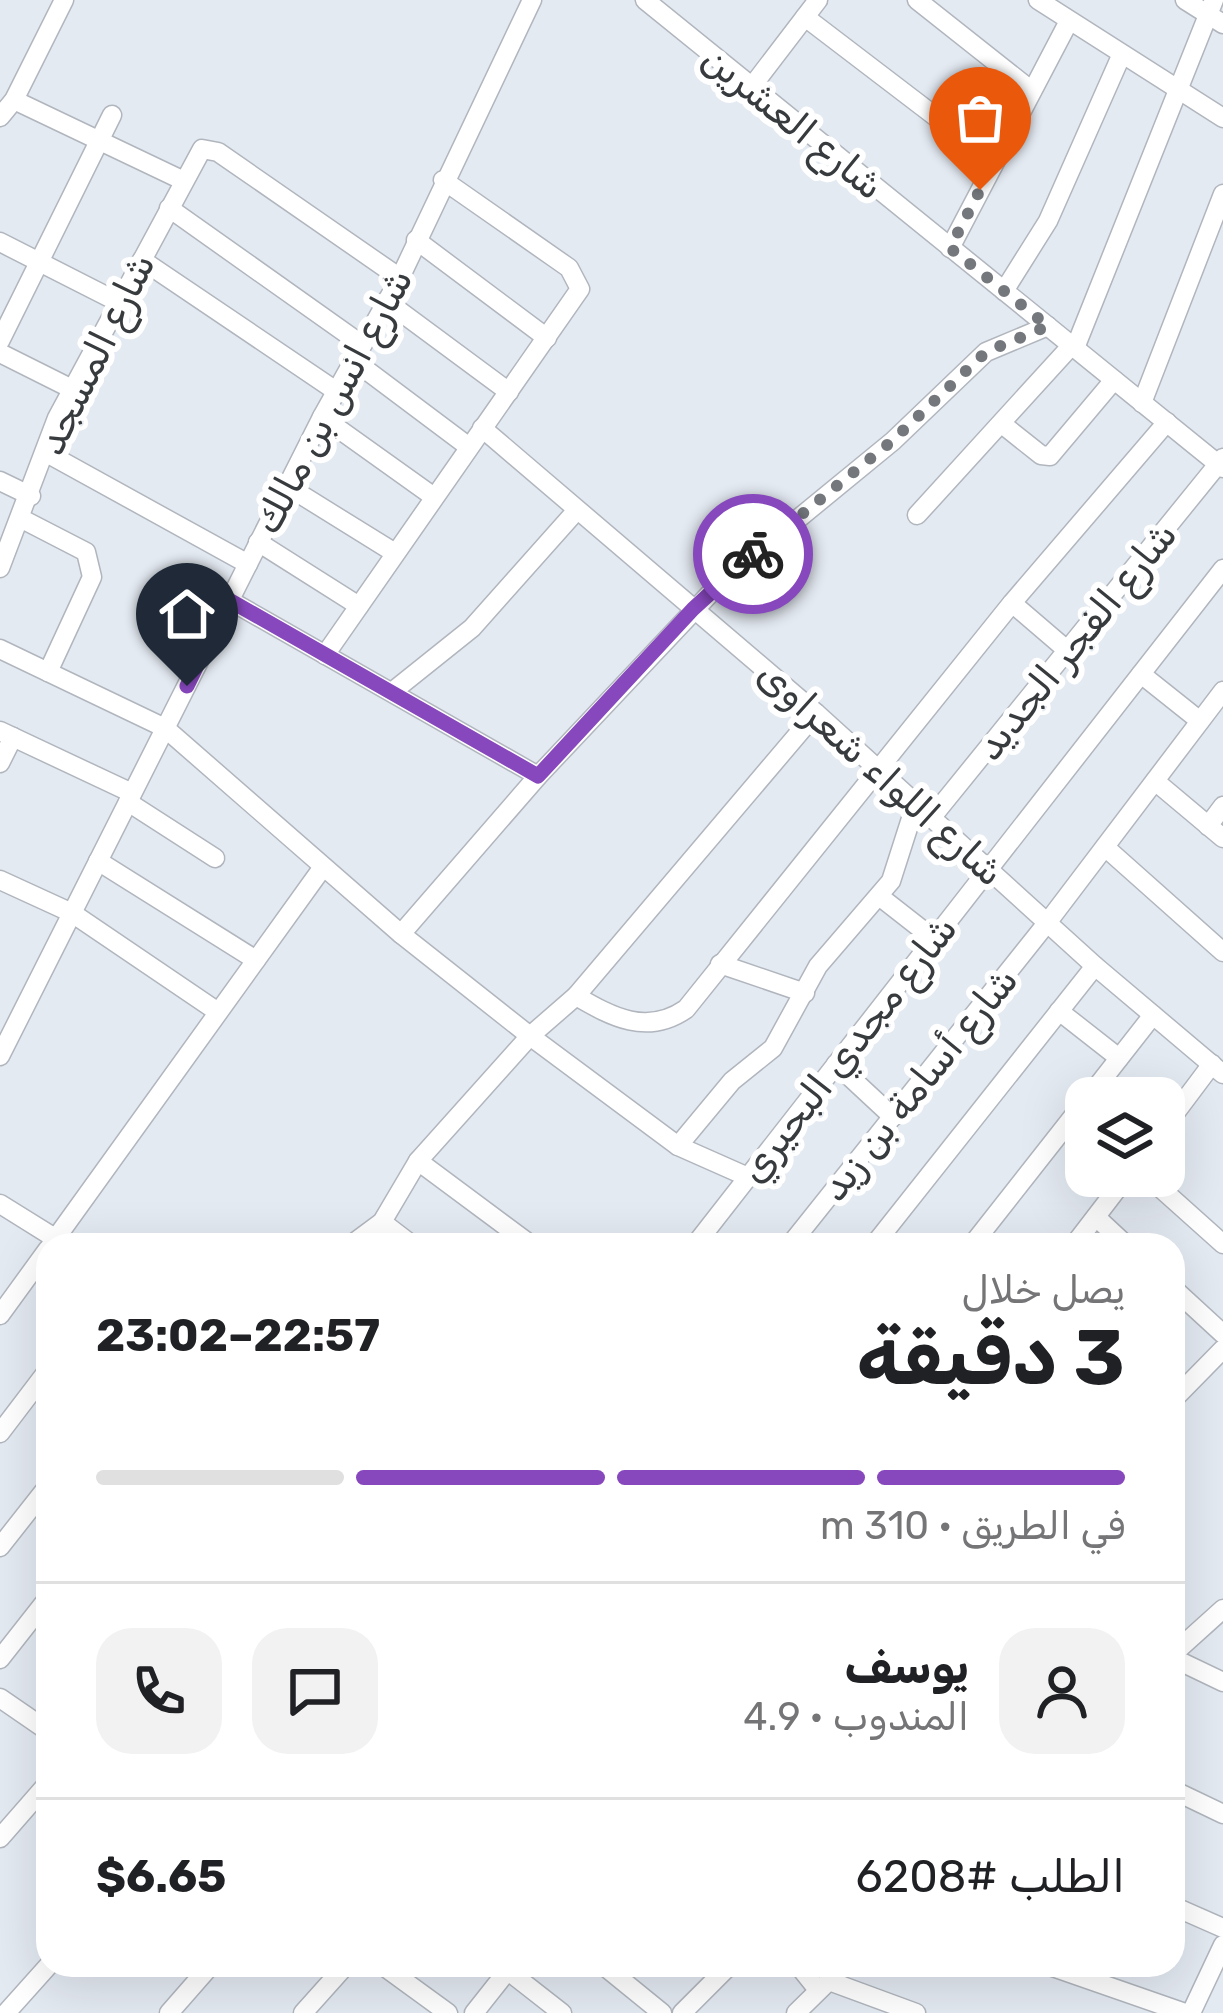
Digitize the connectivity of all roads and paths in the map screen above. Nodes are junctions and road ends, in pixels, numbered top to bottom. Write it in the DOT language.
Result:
graph roads {
  1 [pos="64,0"];
  2 [pos="532,0"];
  3 [pos="645,0"];
  4 [pos="818,0"];
  5 [pos="917,0"];
  6 [pos="1038,0"];
  7 [pos="1185,0"];
  8 [pos="1215,13"];
  9 [pos="805,17"];
  10 [pos="1069,21"];
  11 [pos="1121,56"];
  12 [pos="750,89"];
  13 [pos="1033,91"];
  14 [pos="1177,91"];
  15 [pos="14,100"];
  16 [pos="112,115"];
  17 [pos="0,117"];
  18 [pos="1223,118"];
  19 [pos="99,141"];
  20 [pos="995,162"];
  21 [pos="443,180"];
  22 [pos="184,181"];
  23 [pos="1223,194"];
  24 [pos="170,208"];
  25 [pos="416,240"];
  26 [pos="0,242"];
  27 [pos="950,248"];
  28 [pos="142,260"];
  29 [pos="39,262"];
  30 [pos="400,278"];
  31 [pos="1004,291"];
  32 [pos="118,302"];
  33 [pos="386,302"];
  34 [pos="1048,326"];
  35 [pos="548,338"];
  36 [pos="0,341"];
  37 [pos="1073,347"];
  38 [pos="357,352"];
  39 [pos="0,353"];
  40 [pos="1114,380"];
  41 [pos="72,389"];
  42 [pos="336,391"];
  43 [pos="508,392"];
  44 [pos="1142,403"];
  45 [pos="322,417"];
  46 [pos="1167,422"];
  47 [pos="1002,424"];
  48 [pos="482,428"];
  49 [pos="469,447"];
  50 [pos="45,452"];
  51 [pos="1222,463"];
  52 [pos="0,481"];
  53 [pos="287,486"];
  54 [pos="31,496"];
  55 [pos="434,497"];
  56 [pos="577,510"];
  57 [pos="917,515"];
  58 [pos="22,519"];
  59 [pos="258,542"];
  60 [pos="395,554"];
  61 [pos="248,564"];
  62 [pos="1,565"];
  63 [pos="1223,569"];
  64 [pos="229,600"];
  65 [pos="1012,602"];
  66 [pos="359,606"];
  67 [pos="693,609"];
  68 [pos="0,649"];
  69 [pos="1069,651"];
  70 [pos="325,655"];
  71 [pos="48,672"];
  72 [pos="1141,674"];
  73 [pos="1223,691"];
  74 [pos="392,692"];
  75 [pos="816,713"];
  76 [pos="1200,722"];
  77 [pos="165,728"];
  78 [pos="6,734"];
  79 [pos="0,763"];
  80 [pos="877,767"];
  81 [pos="538,776"];
  82 [pos="1155,781"];
  83 [pos="130,798"];
  84 [pos="916,803"];
  85 [pos="1223,806"];
  86 [pos="932,818"];
  87 [pos="1216,832"];
  88 [pos="1105,847"];
  89 [pos="215,859"];
  90 [pos="98,861"];
  91 [pos="323,867"];
  92 [pos="988,869"];
  93 [pos="0,880"];
  94 [pos="879,896"];
  95 [pos="72,913"];
  96 [pos="1047,923"];
  97 [pos="401,934"];
  98 [pos="934,939"];
  99 [pos="1223,952"];
  100 [pos="256,960"];
  101 [pos="720,964"];
  102 [pos="1095,966"];
  103 [pos="805,992"];
  104 [pos="576,996"];
  105 [pos="1059,1011"];
  106 [pos="218,1012"];
  107 [pos="1153,1015"];
  108 [pos="530,1036"];
  109 [pos="0,1056"];
  110 [pos="1119,1058"];
  111 [pos="836,1064"];
  112 [pos="1218,1069"];
  113 [pos="1104,1077"];
  114 [pos="1185,1104"];
  115 [pos="893,1117"];
  116 [pos="1065,1127"];
  117 [pos="678,1146"];
  118 [pos="418,1161"];
  119 [pos="748,1177"];
  120 [pos="1111,1197"];
  121 [pos="1170,1197"];
  122 [pos="0,1204"];
  123 [pos="1096,1217"];
  124 [pos="382,1222"];
  125 [pos="40,1233"];
  126 [pos="63,1233"];
  127 [pos="367,1233"];
  128 [pos="396,1233"];
  129 [pos="515,1233"];
  130 [pos="704,1233"];
  131 [pos="800,1233"];
  132 [pos="883,1233"];
  133 [pos="981,1233"];
  134 [pos="1083,1233"];
  135 [pos="1113,1233"];
  136 [pos="1223,1244"];
  137 [pos="36,1266"];
  138 [pos="1185,1299"];
  139 [pos="4,1302"];
  140 [pos="1223,1334"];
  141 [pos="1223,1348"];
  142 [pos="1185,1380"];
  143 [pos="36,1386"];
  144 [pos="0,1432"];
  145 [pos="36,1501"];
  146 [pos="0,1547"];
  147 [pos="1223,1610"];
  148 [pos="36,1613"];
  149 [pos="1185,1645"];
  150 [pos="0,1659"];
  151 [pos="1185,1662"];
  152 [pos="1223,1682"];
  153 [pos="0,1698"];
  154 [pos="36,1721"];
  155 [pos="1185,1796"];
  156 [pos="36,1797"];
  157 [pos="1223,1814"];
  158 [pos="0,1838"];
  159 [pos="1185,1911"];
  160 [pos="1223,1928"];
  161 [pos="1223,1945"];
  162 [pos="38,1977"];
  163 [pos="200,1977"];
  164 [pos="335,1977"];
  165 [pos="405,1977"];
  166 [pos="503,1977"];
  167 [pos="520,1977"];
  168 [pos="618,1977"];
  169 [pos="714,1977"];
  170 [pos="813,1977"];
  171 [pos="832,1977"];
  172 [pos="1082,1977"];
  173 [pos="823,1985"];
  174 [pos="6,2013"];
  175 [pos="169,2013"];
  176 [pos="303,2013"];
  177 [pos="448,2013"];
  178 [pos="474,2013"];
  179 [pos="562,2013"];
  180 [pos="662,2013"];
  181 [pos="682,2013"];
  182 [pos="796,2013"];
  183 [pos="916,2013"];
  184 [pos="1188,2013"];
  1 -- 15 [label="street"];
  2 -- 21 [label="street, شارع انس بن مالك"];
  3 -- 12 [label="street, شارع العشرين"];
  4 -- 9 [label="street"];
  5 -- 13 [label="street"];
  6 -- 10 [label="street"];
  7 -- 8 [label="street"];
  8 -- 14 [label="street"];
  9 -- 12 [label="street"];
  9 -- 20 [label="street"];
  10 -- 11 [label="street"];
  10 -- 13 [label="street"];
  11 -- 14 [label="street"];
  11 -- 31 [label="street"];
  12 -- 27 [label="street, شارع العشرين"];
  13 -- 20 [label="street"];
  14 -- 18 [label="street"];
  14 -- 37 [label="street"];
  15 -- 17 [label="street"];
  15 -- 19 [label="street"];
  16 -- 19 [label="street"];
  19 -- 22 [label="street"];
  19 -- 29 [label="street"];
  20 -- 27 [label="street"];
  21 -- 25 [label="street, شارع انس بن مالك"];
  21 -- 35 [label="street"];
  22 -- 24 [label="street, شارع المسجد"];
  22 -- 30 [label="street, شارع المسجد"];
  23 -- 44 [label="street"];
  24 -- 28 [label="street, شارع المسجد"];
  24 -- 38 [label="street"];
  25 -- 30 [label="street, شارع انس بن مالك"];
  25 -- 35 [label="street"];
  26 -- 29 [label="street"];
  27 -- 31 [label="street, شارع العشرين"];
  28 -- 32 [label="street, شارع المسجد"];
  28 -- 42 [label="street"];
  29 -- 32 [label="street"];
  29 -- 36 [label="street"];
  30 -- 33 [label="street, شارع انس بن مالك"];
  31 -- 34 [label="street, شارع العشرين"];
  32 -- 41 [label="street, شارع المسجد"];
  33 -- 38 [label="street, شارع انس بن مالك"];
  33 -- 43 [label="street"];
  34 -- 37 [label="street, شارع العشرين"];
  34 -- 67 [label="street"];
  35 -- 43 [label="street"];
  37 -- 40 [label="street, شارع العشرين"];
  37 -- 47 [label="street"];
  38 -- 42 [label="street, شارع انس بن مالك"];
  38 -- 49 [label="street"];
  39 -- 41 [label="street"];
  40 -- 44 [label="street, شارع العشرين"];
  40 -- 47 [label="street"];
  41 -- 50 [label="street, شارع المسجد"];
  42 -- 45 [label="street, شارع انس بن مالك"];
  43 -- 48 [label="street"];
  44 -- 46 [label="street, شارع العشرين"];
  45 -- 53 [label="street, شارع انس بن مالك"];
  45 -- 55 [label="street"];
  46 -- 51 [label="street, شارع العشرين"];
  46 -- 65 [label="street"];
  47 -- 57 [label="street"];
  48 -- 49 [label="street"];
  48 -- 56 [label="street, شارع اللواء شعراوى"];
  49 -- 55 [label="street"];
  50 -- 54 [label="street, شارع المسجد"];
  50 -- 61 [label="street"];
  51 -- 69 [label="street, شارع الفجر الجديد"];
  52 -- 54 [label="street"];
  53 -- 59 [label="street, شارع انس بن مالك"];
  53 -- 60 [label="street"];
  54 -- 58 [label="street, شارع المسجد"];
  55 -- 60 [label="street"];
  56 -- 67 [label="street, شارع اللواء شعراوى"];
  56 -- 74 [label="street"];
  58 -- 62 [label="street, شارع المسجد"];
  58 -- 71 [label="street"];
  59 -- 61 [label="street, شارع انس بن مالك"];
  59 -- 66 [label="street"];
  60 -- 66 [label="street"];
  61 -- 64 [label="street, شارع انس بن مالك"];
  63 -- 72 [label="street, شارع مجدي البحيري"];
  64 -- 70 [label="street"];
  64 -- 77 [label="street, شارع انس بن مالك"];
  65 -- 69 [label="street"];
  65 -- 80 [label="street"];
  66 -- 70 [label="street"];
  67 -- 75 [label="street, شارع اللواء شعراوى"];
  67 -- 81 [label="street"];
  68 -- 71 [label="street"];
  69 -- 86 [label="street, شارع الفجر الجديد"];
  70 -- 74 [label="street"];
  71 -- 77 [label="street"];
  72 -- 76 [label="street"];
  72 -- 92 [label="street, شارع مجدي البحيري"];
  73 -- 76 [label="street, شارع أسامة بن زيد"];
  74 -- 81 [label="street"];
  75 -- 80 [label="street, شارع اللواء شعراوى"];
  75 -- 104 [label="street"];
  76 -- 82 [label="street, شارع أسامة بن زيد"];
  77 -- 83 [label="street, شارع انس بن مالك"];
  77 -- 91 [label="street"];
  78 -- 79 [label="street"];
  78 -- 83 [label="street"];
  80 -- 84 [label="street, شارع اللواء شعراوى"];
  80 -- 101 [label="street"];
  81 -- 97 [label="street"];
  82 -- 87 [label="street"];
  82 -- 88 [label="street, شارع أسامة بن زيد"];
  83 -- 89 [label="street"];
  83 -- 90 [label="street, شارع انس بن مالك"];
  84 -- 86 [label="street, شارع اللواء شعراوى"];
  84 -- 94 [label="street"];
  85 -- 87 [label="street"];
  86 -- 92 [label="street, شارع اللواء شعراوى"];
  88 -- 96 [label="street, شارع أسامة بن زيد"];
  88 -- 99 [label="street"];
  90 -- 95 [label="street, شارع انس بن مالك"];
  90 -- 100 [label="street"];
  91 -- 97 [label="street"];
  91 -- 100 [label="street"];
  92 -- 96 [label="street, شارع اللواء شعراوى"];
  92 -- 98 [label="street, شارع مجدي البحيري"];
  93 -- 95 [label="street"];
  94 -- 98 [label="street"];
  94 -- 103 [label="street"];
  95 -- 106 [label="street"];
  95 -- 109 [label="street, شارع انس بن مالك"];
  96 -- 102 [label="street, شارع اللواء شعراوى"];
  96 -- 115 [label="street, شارع أسامة بن زيد"];
  97 -- 108 [label="street"];
  98 -- 111 [label="street, شارع مجدي البحيري"];
  100 -- 106 [label="street"];
  101 -- 103 [label="street"];
  101 -- 104 [label="street"];
  102 -- 105 [label="street"];
  102 -- 107 [label="street, شارع اللواء شعراوى"];
  103 -- 117 [label="street"];
  104 -- 108 [label="street"];
  105 -- 110 [label="street"];
  105 -- 132 [label="street"];
  106 -- 126 [label="street"];
  107 -- 110 [label="street"];
  107 -- 112 [label="street, شارع اللواء شعراوى"];
  108 -- 117 [label="street"];
  108 -- 118 [label="street"];
  110 -- 113 [label="street"];
  111 -- 115 [label="street"];
  111 -- 119 [label="street, شارع مجدي البحيري"];
  112 -- 114 [label="street"];
  115 -- 131 [label="street, شارع أسامة بن زيد"];
  116 -- 133 [label="street"];
  117 -- 119 [label="street"];
  118 -- 124 [label="street"];
  118 -- 129 [label="street"];
  119 -- 130 [label="street, شارع مجدي البحيري"];
  120 -- 123 [label="street"];
  121 -- 136 [label="street"];
  122 -- 125 [label="street"];
  123 -- 134 [label="street"];
  123 -- 135 [label="street"];
  124 -- 127 [label="street"];
  124 -- 128 [label="street"];
  137 -- 139 [label="street"];
  138 -- 140 [label="street"];
  141 -- 142 [label="street"];
  143 -- 144 [label="street"];
  145 -- 146 [label="street"];
  147 -- 149 [label="street"];
  148 -- 150 [label="street"];
  151 -- 152 [label="street"];
  153 -- 154 [label="street"];
  155 -- 157 [label="street"];
  156 -- 158 [label="street"];
  159 -- 160 [label="street"];
  161 -- 184 [label="street"];
  162 -- 174 [label="street"];
  163 -- 175 [label="street"];
  164 -- 176 [label="street"];
  165 -- 177 [label="street"];
  166 -- 178 [label="street"];
  167 -- 179 [label="street"];
  168 -- 180 [label="street"];
  169 -- 181 [label="street"];
  170 -- 173 [label="street"];
  171 -- 173 [label="street"];
  172 -- 184 [label="street"];
  173 -- 182 [label="street"];
  173 -- 183 [label="street"];
}
